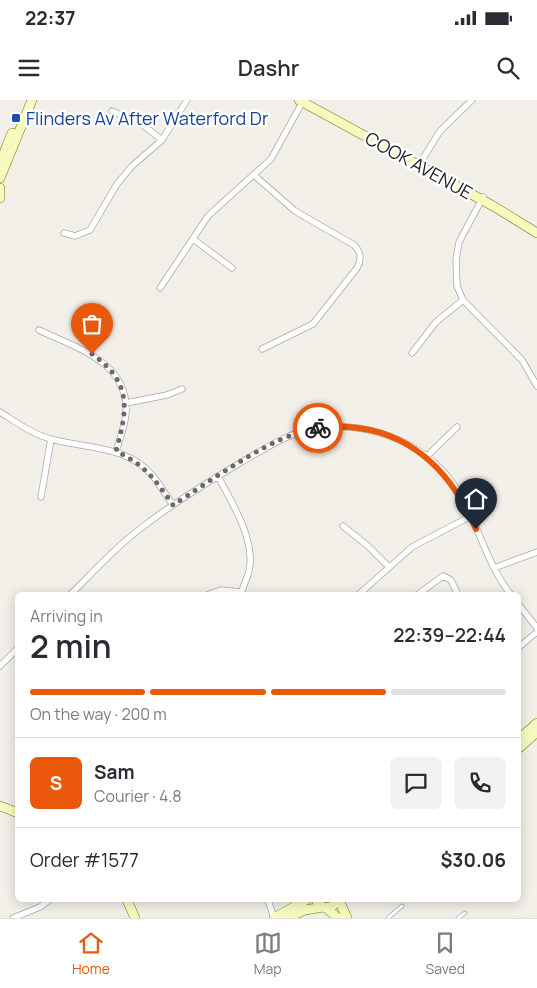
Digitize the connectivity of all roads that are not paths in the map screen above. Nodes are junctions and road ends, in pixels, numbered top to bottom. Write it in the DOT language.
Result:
graph roads {
  1 [pos="25,100"];
  2 [pos="32,100"];
  3 [pos="187,100"];
  4 [pos="304,100"];
  5 [pos="472,100"];
  6 [pos="112,111"];
  7 [pos="162,140"];
  8 [pos="0,163"];
  9 [pos="420,164"];
  10 [pos="255,176"];
  11 [pos="0,178"];
  12 [pos="0,188"];
  13 [pos="0,198"];
  14 [pos="482,198"];
  15 [pos="537,227"];
  16 [pos="64,233"];
  17 [pos="537,233"];
  18 [pos="193,239"];
  19 [pos="232,268"];
  20 [pos="160,288"];
  21 [pos="463,300"];
  22 [pos="39,330"];
  23 [pos="262,349"];
  24 [pos="412,353"];
  25 [pos="537,386"];
  26 [pos="182,389"];
  27 [pos="126,404"];
  28 [pos="0,412"];
  29 [pos="457,427"];
  30 [pos="51,439"];
  31 [pos="116,451"];
  32 [pos="426,457"];
  33 [pos="218,476"];
  34 [pos="41,497"];
  35 [pos="173,505"];
  36 [pos="471,516"];
  37 [pos="343,526"];
  38 [pos="537,552"];
  39 [pos="388,566"];
  40 [pos="494,568"];
  41 [pos="73,592"];
  42 [pos="215,592"];
  43 [pos="230,592"];
  44 [pos="242,592"];
  45 [pos="361,592"];
  46 [pos="421,592"];
  47 [pos="457,592"];
  48 [pos="509,592"];
  49 [pos="521,608"];
  50 [pos="537,628"];
  51 [pos="537,632"];
  52 [pos="521,645"];
  53 [pos="15,651"];
  54 [pos="0,666"];
  55 [pos="537,723"];
  56 [pos="534,735"];
  57 [pos="521,738"];
  58 [pos="521,746"];
  59 [pos="0,806"];
  60 [pos="0,812"];
  61 [pos="15,812"];
  62 [pos="15,818"];
  63 [pos="46,902"];
  64 [pos="128,902"];
  65 [pos="135,902"];
  66 [pos="269,902"];
  67 [pos="302,902"];
  68 [pos="319,902"];
  69 [pos="336,902"];
  70 [pos="339,902"];
  71 [pos="402,906"];
  72 [pos="325,907"];
  73 [pos="465,913"];
  74 [pos="13,918"];
  75 [pos="135,918"];
  76 [pos="141,918"];
  77 [pos="274,918"];
  78 [pos="287,918"];
  79 [pos="338,918"];
  80 [pos="347,918"];
  81 [pos="388,918"];
  82 [pos="458,918"];
  1 -- 8 [label="street"];
  2 -- 11 [label="street"];
  3 -- 7 [label="street"];
  4 -- 9 [label="street, COOK AVENUE"];
  4 -- 10 [label="street"];
  5 -- 9 [label="street"];
  6 -- 7 [label="street"];
  7 -- 16 [label="street"];
  9 -- 14 [label="street, COOK AVENUE"];
  10 -- 18 [label="street"];
  10 -- 23 [label="street"];
  12 -- 13 [label="street"];
  14 -- 15 [label="street, COOK AVENUE"];
  14 -- 17 [label="street, COOK AVENUE"];
  14 -- 21 [label="street"];
  18 -- 19 [label="street"];
  18 -- 20 [label="street"];
  21 -- 24 [label="street"];
  21 -- 25 [label="street"];
  22 -- 27 [label="street"];
  26 -- 27 [label="street"];
  27 -- 31 [label="street"];
  28 -- 30 [label="street"];
  29 -- 32 [label="street"];
  30 -- 31 [label="street"];
  30 -- 34 [label="street"];
  31 -- 35 [label="street"];
  32 -- 33 [label="street"];
  32 -- 36 [label="street"];
  33 -- 35 [label="street"];
  33 -- 44 [label="street"];
  35 -- 41 [label="street"];
  36 -- 39 [label="street"];
  36 -- 40 [label="street"];
  37 -- 39 [label="street"];
  38 -- 40 [label="street"];
  39 -- 45 [label="street"];
  40 -- 48 [label="street"];
  42 -- 43 [label="street"];
  46 -- 47 [label="street"];
  49 -- 50 [label="street"];
  51 -- 52 [label="street"];
  53 -- 54 [label="street"];
  55 -- 56 [label="street"];
  56 -- 57 [label="street"];
  56 -- 58 [label="street"];
  59 -- 61 [label="street"];
  60 -- 62 [label="street"];
  63 -- 74 [label="street"];
  64 -- 75 [label="street"];
  65 -- 76 [label="street"];
  66 -- 77 [label="street"];
  67 -- 77 [label="street"];
  68 -- 72 [label="street"];
  69 -- 72 [label="street"];
  70 -- 80 [label="street"];
  71 -- 81 [label="lane"];
  72 -- 78 [label="street"];
  72 -- 79 [label="street"];
  73 -- 82 [label="lane"];
}
